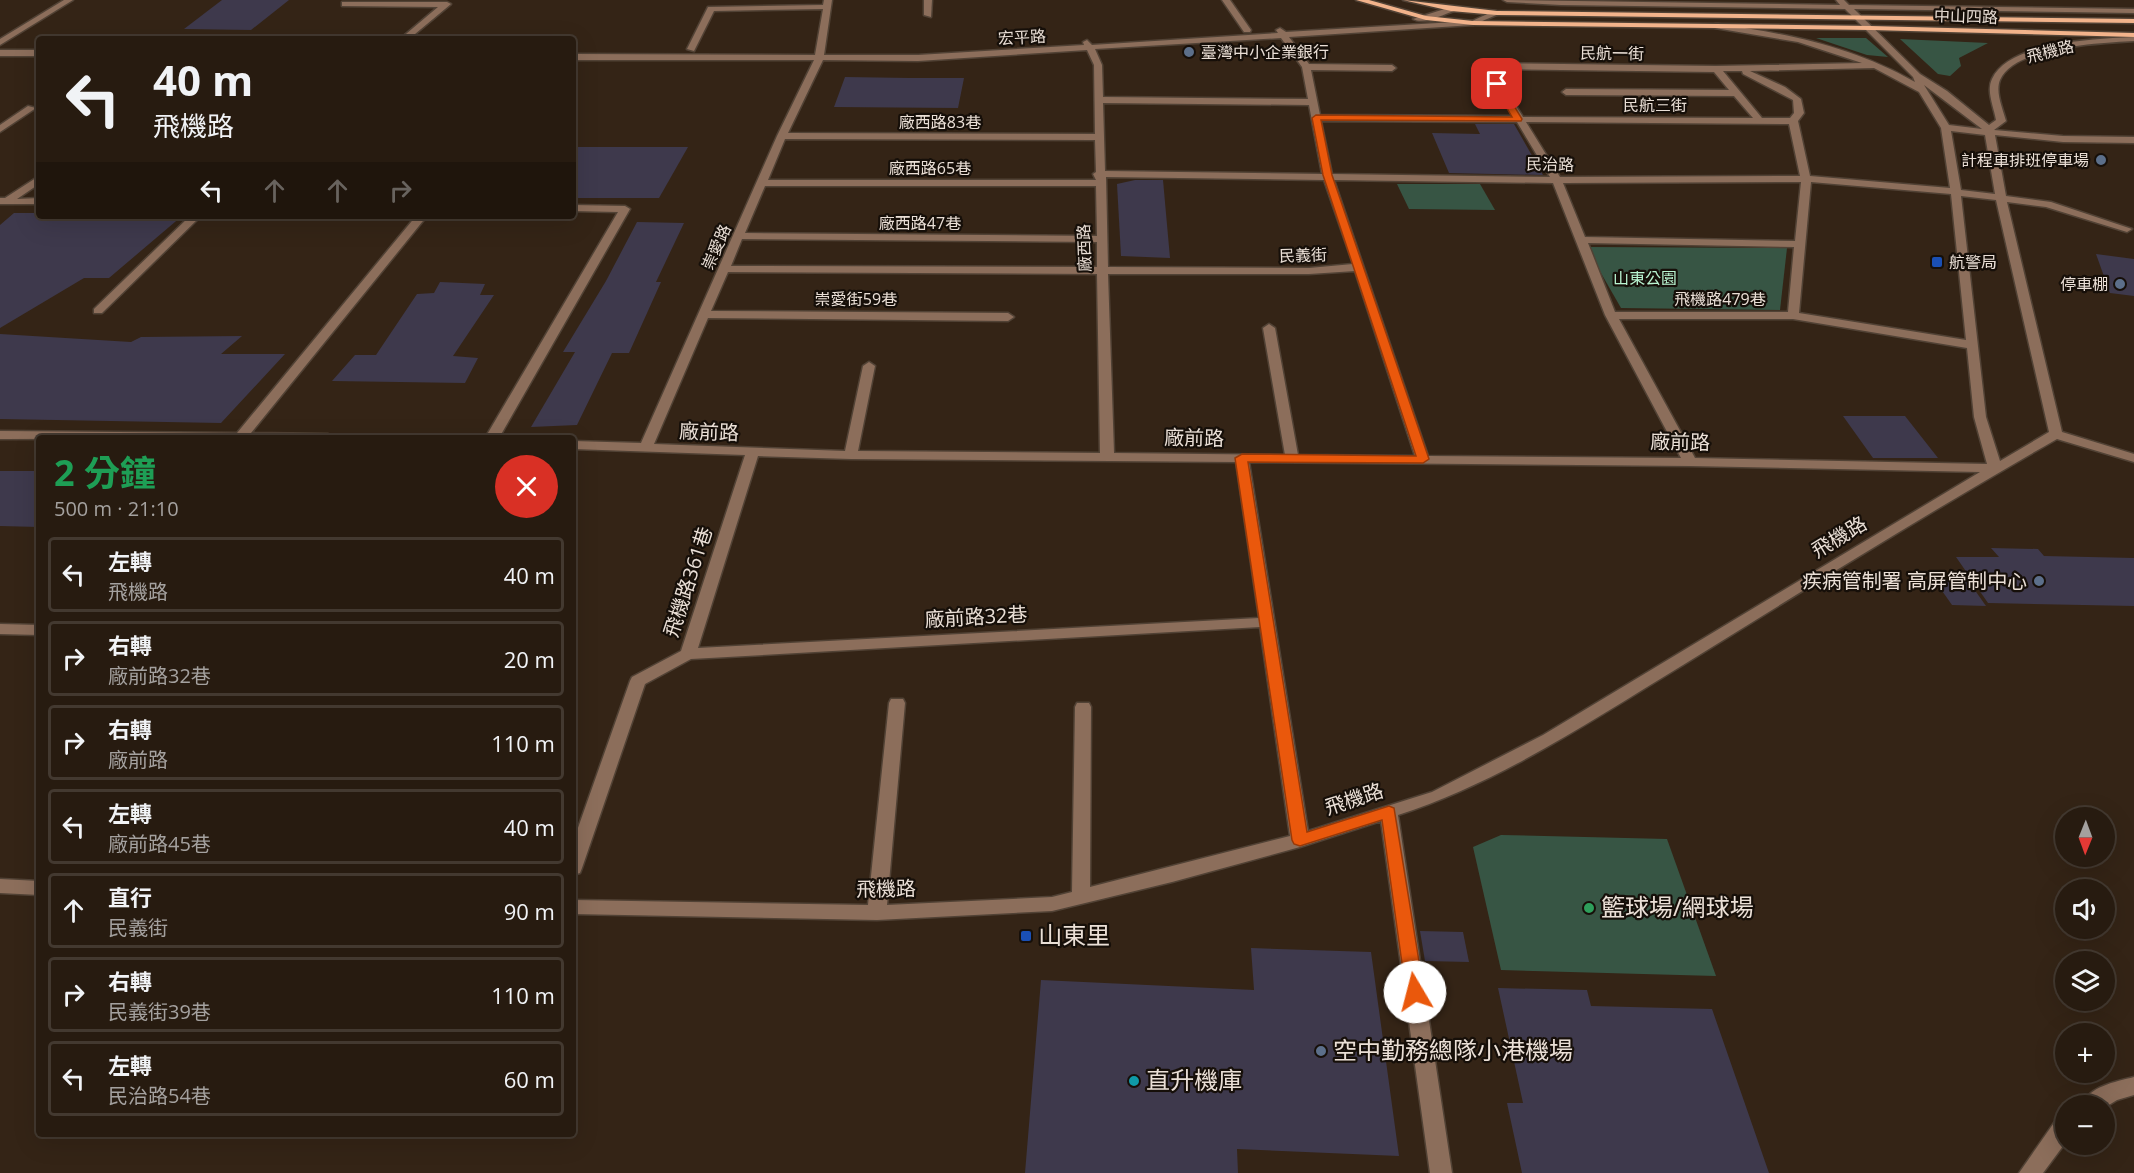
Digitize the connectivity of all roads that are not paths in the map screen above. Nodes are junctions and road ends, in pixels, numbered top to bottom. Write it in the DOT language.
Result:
graph roads {
  1 [pos="69,0"];
  2 [pos="928,0"];
  3 [pos="1226,0"];
  4 [pos="1359,0"];
  5 [pos="1407,0"];
  6 [pos="1507,0"];
  7 [pos="2118,0"];
  8 [pos="1544,1"];
  9 [pos="448,2"];
  10 [pos="827,3"];
  11 [pos="1844,3"];
  12 [pos="345,4"];
  13 [pos="1451,9"];
  14 [pos="2132,12"];
  15 [pos="1497,13"];
  16 [pos="928,15"];
  17 [pos="1858,16"];
  18 [pos="1425,18"];
  19 [pos="2134,21"];
  20 [pos="1473,23"];
  21 [pos="1718,26"];
  22 [pos="1871,28"];
  23 [pos="1247,30"];
  24 [pos="1282,32"];
  25 [pos="408,36"];
  26 [pos="2134,37"];
  27 [pos="0,44"];
  28 [pos="1088,44"];
  29 [pos="36,45"];
  30 [pos="576,49"];
  31 [pos="691,49"];
  32 [pos="0,53"];
  33 [pos="12,53"];
  34 [pos="36,53"];
  35 [pos="820,54"];
  36 [pos="576,57"];
  37 [pos="0,60"];
  38 [pos="1879,65"];
  39 [pos="1306,68"];
  40 [pos="1392,68"];
  41 [pos="1716,69"];
  42 [pos="1738,69"];
  43 [pos="1917,76"];
  44 [pos="1922,90"];
  45 [pos="1566,92"];
  46 [pos="1738,93"];
  47 [pos="1098,100"];
  48 [pos="1313,102"];
  49 [pos="31,108"];
  50 [pos="1316,118"];
  51 [pos="1518,119"];
  52 [pos="1760,121"];
  53 [pos="1793,121"];
  54 [pos="1946,128"];
  55 [pos="0,129"];
  56 [pos="1990,131"];
  57 [pos="782,136"];
  58 [pos="1098,137"];
  59 [pos="2134,140"];
  60 [pos="1327,175"];
  61 [pos="1099,178"];
  62 [pos="1806,179"];
  63 [pos="36,180"];
  64 [pos="1557,180"];
  65 [pos="762,183"];
  66 [pos="1956,193"];
  67 [pos="2001,198"];
  68 [pos="36,201"];
  69 [pos="2,202"];
  70 [pos="576,208"];
  71 [pos="193,219"];
  72 [pos="420,219"];
  73 [pos="2127,229"];
  74 [pos="738,236"];
  75 [pos="1100,239"];
  76 [pos="1581,240"];
  77 [pos="1800,244"];
  78 [pos="1359,267"];
  79 [pos="724,269"];
  80 [pos="1101,270"];
  81 [pos="98,311"];
  82 [pos="704,314"];
  83 [pos="1611,315"];
  84 [pos="1793,316"];
  85 [pos="1008,317"];
  86 [pos="1269,328"];
  87 [pos="1973,345"];
  88 [pos="869,366"];
  89 [pos="2055,434"];
  90 [pos="0,435"];
  91 [pos="36,435"];
  92 [pos="243,435"];
  93 [pos="494,435"];
  94 [pos="576,445"];
  95 [pos="645,449"];
  96 [pos="752,453"];
  97 [pos="851,455"];
  98 [pos="1107,457"];
  99 [pos="1242,458"];
  100 [pos="2134,458"];
  101 [pos="1292,459"];
  102 [pos="1423,459"];
  103 [pos="1690,462"];
  104 [pos="1995,468"];
  105 [pos="1266,622"];
  106 [pos="0,629"];
  107 [pos="36,630"];
  108 [pos="688,654"];
  109 [pos="897,703"];
  110 [pos="1083,707"];
  111 [pos="1389,812"];
  112 [pos="1300,840"];
  113 [pos="576,860"];
  114 [pos="0,886"];
  115 [pos="36,888"];
  116 [pos="1081,897"];
  117 [pos="576,907"];
  118 [pos="877,913"];
  119 [pos="2134,1086"];
  120 [pos="2107,1095"];
  121 [pos="2055,1139"];
  122 [pos="1441,1173"];
  123 [pos="2030,1173"];
  1 -- 27 [label="street"];
  2 -- 16 [label="street"];
  3 -- 23 [label="street"];
  4 -- 18 [label="main road, 中山四路"];
  5 -- 13 [label="main road, 中山四路"];
  6 -- 8 [label="street"];
  7 -- 14 [label="street"];
  8 -- 11 [label="street"];
  9 -- 12 [label="street"];
  9 -- 25 [label="street"];
  10 -- 31 [label="street"];
  10 -- 35 [label="street, 崇愛路"];
  11 -- 14 [label="street"];
  11 -- 17 [label="street"];
  13 -- 15 [label="main road, 中山四路"];
  13 -- 18 [label="street, 宏平路"];
  15 -- 17 [label="main road, 中山四路"];
  15 -- 20 [label="street, 宏平路"];
  17 -- 19 [label="main road, 中山四路"];
  17 -- 22 [label="street"];
  18 -- 20 [label="main road, 中山四路"];
  18 -- 24 [label="street, 宏平路"];
  20 -- 21 [label="main road, 中山四路"];
  20 -- 24 [label="street, 宏平路"];
  21 -- 22 [label="main road, 中山四路"];
  21 -- 38 [label="street"];
  22 -- 26 [label="main road, 中山四路"];
  22 -- 43 [label="street"];
  23 -- 24 [label="street, 宏平路"];
  23 -- 28 [label="street, 宏平路"];
  24 -- 28 [label="street, 宏平路"];
  24 -- 39 [label="street, 民義街"];
  26 -- 56 [label="street, 飛機路"];
  27 -- 29 [label="street"];
  28 -- 35 [label="street, 宏平路"];
  28 -- 47 [label="street, 廠西路"];
  30 -- 31 [label="street, 宏平路"];
  31 -- 35 [label="street, 宏平路"];
  32 -- 33 [label="street"];
  33 -- 34 [label="street"];
  33 -- 37 [label="street"];
  35 -- 36 [label="street, 宏平路"];
  35 -- 57 [label="street, 崇愛路"];
  38 -- 42 [label="street, 民航一街"];
  38 -- 44 [label="street"];
  39 -- 40 [label="street"];
  39 -- 48 [label="street, 民義街"];
  41 -- 42 [label="street, 民航一街"];
  41 -- 46 [label="street"];
  41 -- 51 [label="street, 民航一街"];
  42 -- 53 [label="street"];
  43 -- 44 [label="street"];
  43 -- 56 [label="street"];
  44 -- 54 [label="street"];
  45 -- 46 [label="street"];
  46 -- 52 [label="street"];
  47 -- 48 [label="street"];
  47 -- 58 [label="street, 廠西路"];
  48 -- 50 [label="street, 民義街"];
  49 -- 55 [label="street"];
  50 -- 51 [label="street, 民航三街"];
  50 -- 60 [label="street, 民義街"];
  51 -- 52 [label="street, 民航三街"];
  51 -- 64 [label="street"];
  52 -- 53 [label="street, 民航三街"];
  53 -- 62 [label="street"];
  54 -- 56 [label="street"];
  54 -- 66 [label="street"];
  56 -- 59 [label="street"];
  56 -- 67 [label="street"];
  57 -- 58 [label="street, 廠西路83巷"];
  57 -- 65 [label="street, 崇愛路"];
  58 -- 61 [label="street, 廠西路"];
  60 -- 61 [label="street, 民治路"];
  60 -- 64 [label="street, 民治路"];
  60 -- 78 [label="street, 民義街"];
  61 -- 65 [label="street, 廠西路65巷"];
  61 -- 75 [label="street, 廠西路"];
  62 -- 64 [label="street, 民治路"];
  62 -- 66 [label="street, 民治路"];
  62 -- 77 [label="street"];
  63 -- 69 [label="street"];
  64 -- 76 [label="street"];
  65 -- 74 [label="street, 崇愛路"];
  66 -- 67 [label="street, 民治路"];
  66 -- 87 [label="street"];
  67 -- 73 [label="street, 民治路"];
  67 -- 89 [label="street"];
  68 -- 69 [label="street"];
  70 -- 93 [label="street"];
  71 -- 81 [label="street"];
  72 -- 92 [label="street"];
  74 -- 75 [label="street, 廠西路47巷"];
  74 -- 79 [label="street, 崇愛路"];
  75 -- 80 [label="street, 廠西路"];
  76 -- 77 [label="street"];
  76 -- 83 [label="street"];
  77 -- 84 [label="street"];
  78 -- 80 [label="street, 民義街"];
  78 -- 102 [label="street"];
  79 -- 80 [label="street, 民義街"];
  79 -- 82 [label="street, 崇愛路"];
  80 -- 98 [label="street, 廠西路"];
  82 -- 85 [label="street, 崇愛街59巷"];
  82 -- 95 [label="street, 崇愛路"];
  83 -- 84 [label="street, 飛機路479巷"];
  83 -- 103 [label="street"];
  84 -- 87 [label="street, 飛機路479巷"];
  86 -- 101 [label="street"];
  87 -- 104 [label="street"];
  88 -- 97 [label="street"];
  89 -- 100 [label="street"];
  89 -- 104 [label="street, 飛機路"];
  90 -- 91 [label="street"];
  94 -- 95 [label="street, 廠前路"];
  95 -- 96 [label="street, 廠前路"];
  96 -- 97 [label="street, 廠前路"];
  96 -- 108 [label="street, 飛機路361巷"];
  97 -- 98 [label="street, 廠前路"];
  98 -- 99 [label="street, 廠前路"];
  99 -- 101 [label="street, 廠前路"];
  99 -- 105 [label="street"];
  101 -- 102 [label="street, 廠前路"];
  102 -- 103 [label="street, 廠前路"];
  103 -- 104 [label="street, 廠前路"];
  104 -- 111 [label="street, 飛機路"];
  105 -- 108 [label="street, 廠前路32巷"];
  105 -- 112 [label="street"];
  106 -- 107 [label="street"];
  108 -- 113 [label="street, 飛機路361巷"];
  109 -- 118 [label="street"];
  110 -- 116 [label="street"];
  111 -- 112 [label="street, 飛機路"];
  111 -- 122 [label="street"];
  112 -- 116 [label="street, 飛機路"];
  114 -- 115 [label="street"];
  116 -- 118 [label="street, 飛機路"];
  117 -- 118 [label="street, 飛機路"];
  119 -- 120 [label="street"];
  121 -- 123 [label="street"];
}
